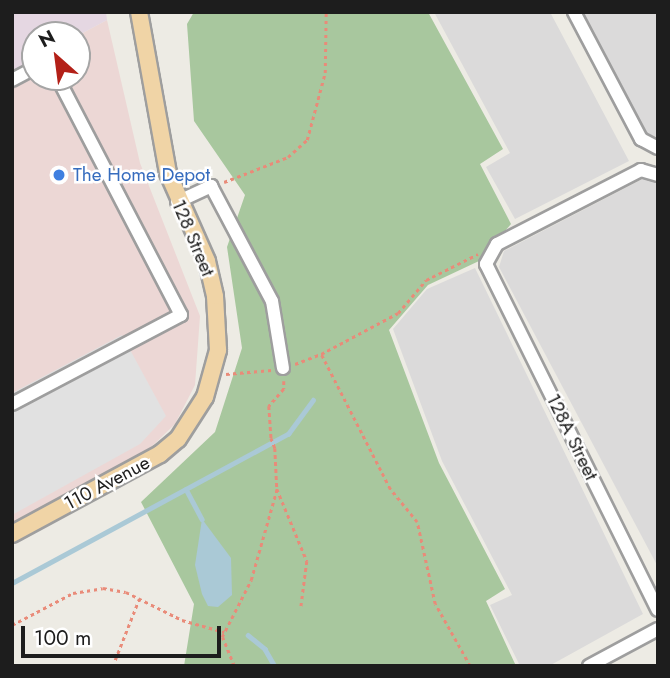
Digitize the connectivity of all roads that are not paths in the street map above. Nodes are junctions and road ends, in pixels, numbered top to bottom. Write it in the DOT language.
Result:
graph roads {
  1 [pos="139,12"];
  2 [pos="574,12"];
  3 [pos="64,91"];
  4 [pos="658,148"];
  5 [pos="657,174"];
  6 [pos="177,202"];
  7 [pos="283,368"];
  8 [pos="12,404"];
  9 [pos="193,420"];
  10 [pos="12,534"];
  11 [pos="658,610"];
  12 [pos="658,629"];
  13 [pos="589,666"];
  1 -- 6 [label="main road, 128 Street"];
  2 -- 4 [label="street"];
  3 -- 8 [label="street"];
  5 -- 11 [label="street, 128A Street"];
  6 -- 7 [label="street"];
  6 -- 9 [label="main road, 128 Street"];
  9 -- 10 [label="main road, 110 Avenue"];
  12 -- 13 [label="street"];
}
